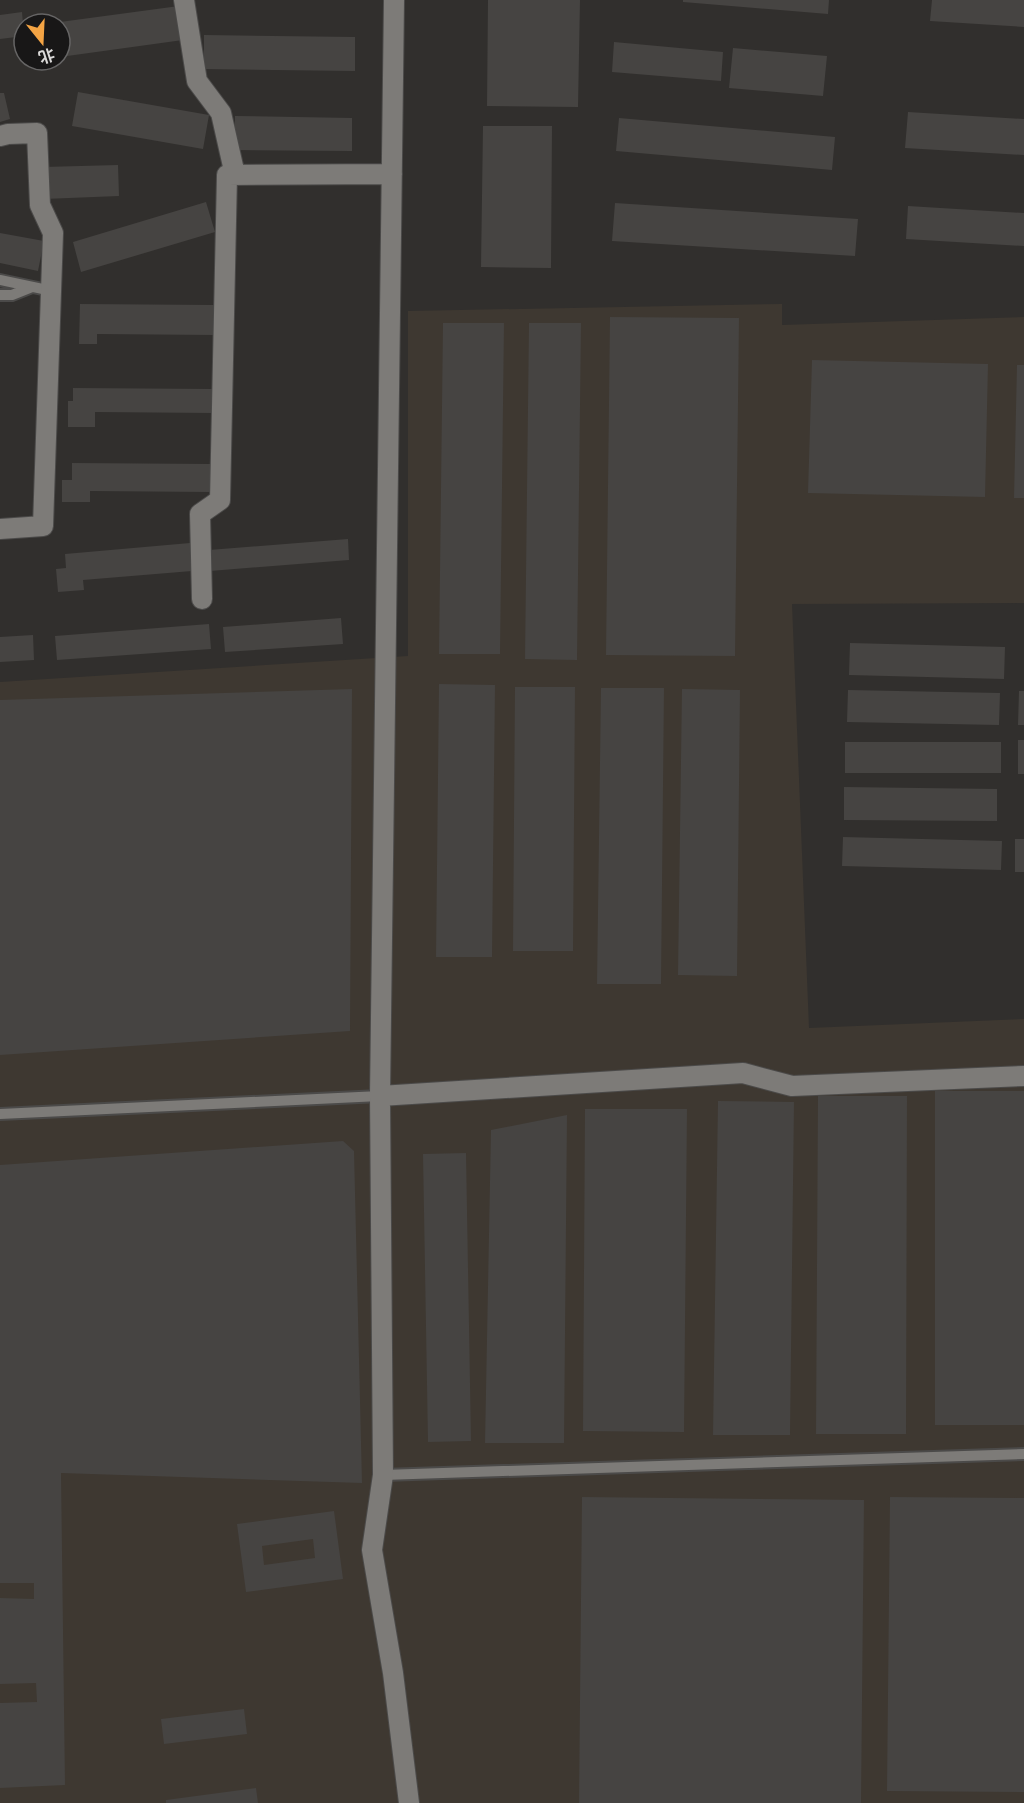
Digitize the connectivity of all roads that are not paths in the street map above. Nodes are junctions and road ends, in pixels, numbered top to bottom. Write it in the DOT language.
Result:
graph roads {
  1 [pos="184,0"];
  2 [pos="394,0"];
  3 [pos="0,136"];
  4 [pos="392,174"];
  5 [pos="235,175"];
  6 [pos="0,279"];
  7 [pos="33,287"];
  8 [pos="52,291"];
  9 [pos="0,295"];
  10 [pos="0,529"];
  11 [pos="202,599"];
  12 [pos="1024,1076"];
  13 [pos="380,1096"];
  14 [pos="0,1114"];
  15 [pos="1024,1454"];
  16 [pos="383,1475"];
  17 [pos="409,1803"];
  1 -- 5 [label="street"];
  2 -- 4 [label="street"];
  3 -- 8 [label="street"];
  4 -- 5 [label="street"];
  4 -- 13 [label="street"];
  5 -- 11 [label="street"];
  6 -- 7 [label="lane"];
  7 -- 8 [label="lane"];
  7 -- 9 [label="lane"];
  8 -- 10 [label="street"];
  12 -- 13 [label="street"];
  13 -- 14 [label="lane"];
  13 -- 16 [label="street"];
  15 -- 16 [label="lane"];
  16 -- 17 [label="street"];
}
